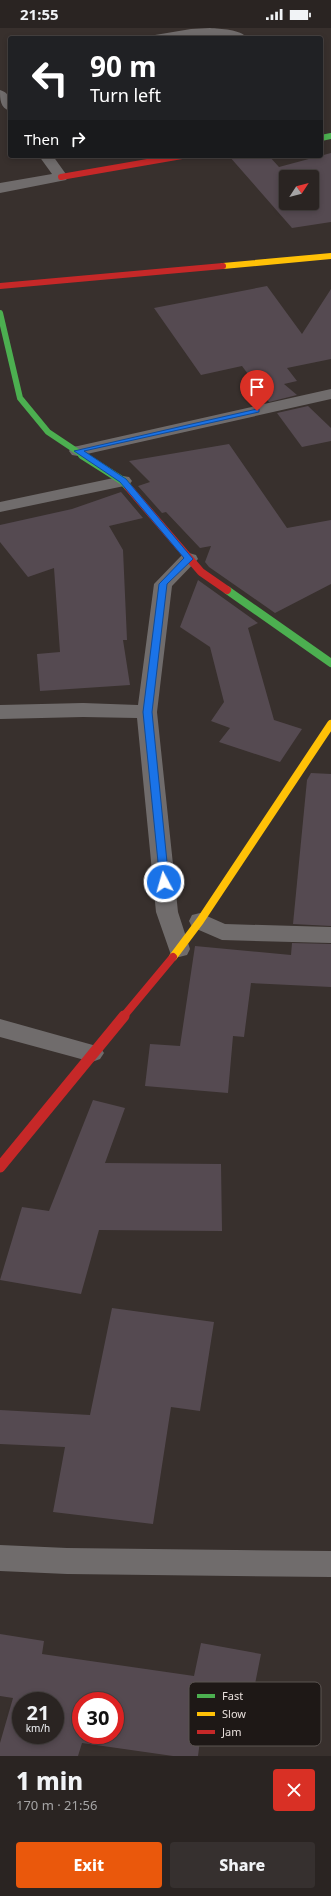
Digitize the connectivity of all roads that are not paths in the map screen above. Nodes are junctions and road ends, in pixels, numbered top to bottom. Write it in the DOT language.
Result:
graph roads {
  1 [pos="169,36"];
  2 [pos="236,36"];
  3 [pos="0,94"];
  4 [pos="8,104"];
  5 [pos="48,158"];
  6 [pos="171,158"];
  7 [pos="62,177"];
  8 [pos="0,188"];
  9 [pos="331,256"];
  10 [pos="0,286"];
  11 [pos="0,313"];
  12 [pos="331,394"];
  13 [pos="78,451"];
  14 [pos="123,481"];
  15 [pos="0,507"];
  16 [pos="189,559"];
  17 [pos="331,663"];
  18 [pos="0,712"];
  19 [pos="147,712"];
  20 [pos="331,724"];
  21 [pos="200,921"];
  22 [pos="331,935"];
  23 [pos="178,950"];
  24 [pos="0,1028"];
  25 [pos="92,1053"];
  26 [pos="0,1167"];
  27 [pos="0,1558"];
  28 [pos="331,1564"];
  1 -- 2 [label="street"];
  3 -- 4 [label="street"];
  5 -- 7 [label="street"];
  6 -- 7 [label="street"];
  7 -- 8 [label="street"];
  9 -- 10 [label="street"];
  11 -- 13 [label="street"];
  12 -- 13 [label="street"];
  13 -- 14 [label="street"];
  14 -- 15 [label="street"];
  14 -- 16 [label="street"];
  16 -- 17 [label="street"];
  16 -- 19 [label="street"];
  18 -- 19 [label="street"];
  19 -- 23 [label="street"];
  20 -- 21 [label="street"];
  21 -- 22 [label="street"];
  21 -- 23 [label="street"];
  23 -- 25 [label="street"];
  24 -- 25 [label="street"];
  25 -- 26 [label="street"];
  27 -- 28 [label="street"];
}
